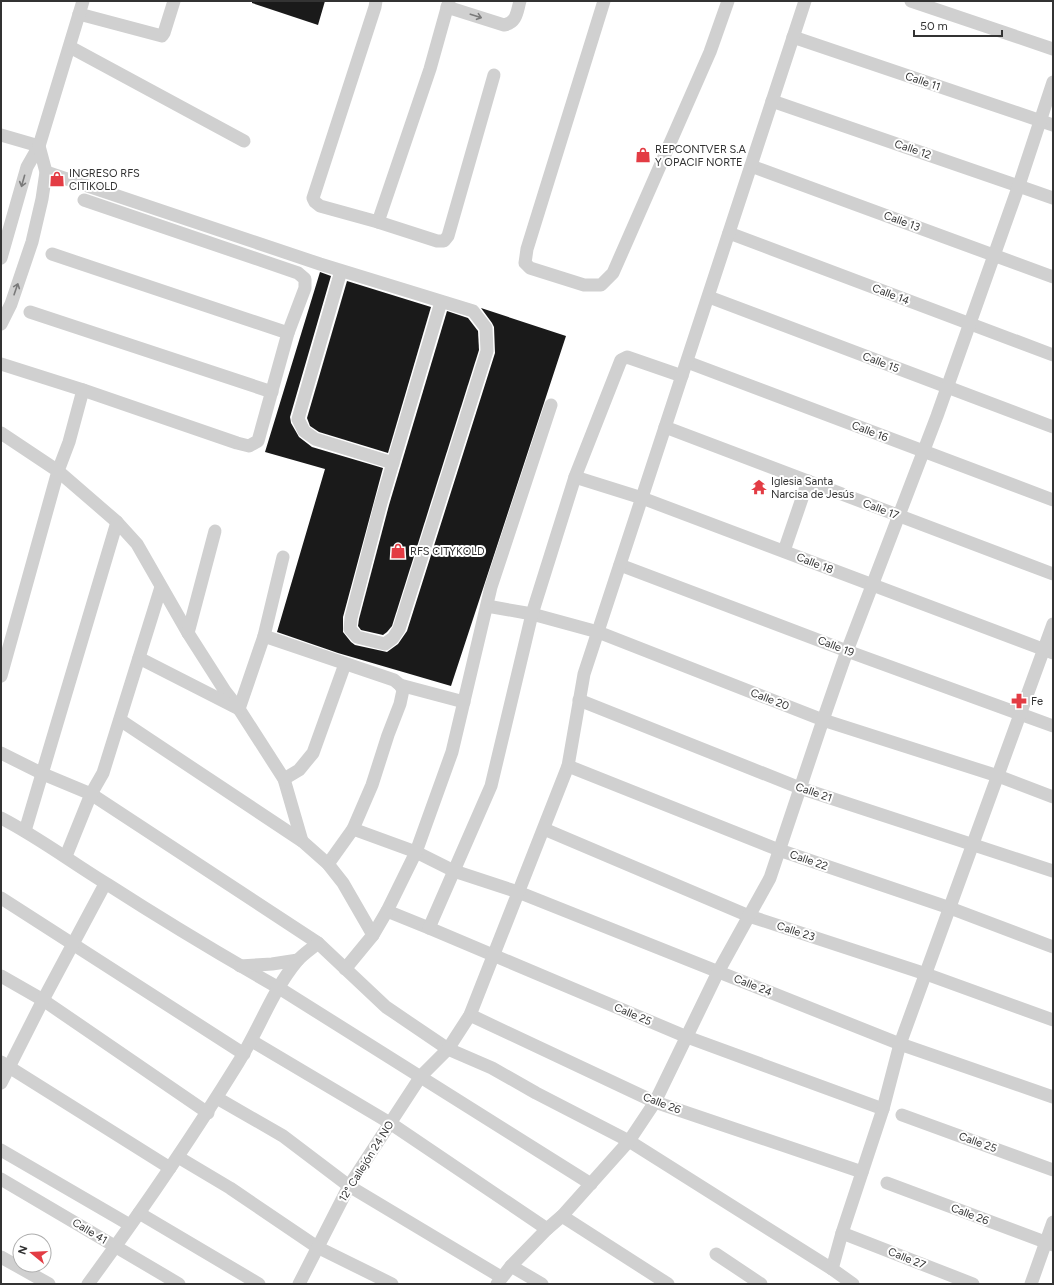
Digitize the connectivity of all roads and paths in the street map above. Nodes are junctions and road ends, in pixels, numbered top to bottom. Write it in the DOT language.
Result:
graph roads {
  1 [pos="83,1"];
  2 [pos="174,1"];
  3 [pos="376,1"];
  4 [pos="520,1"];
  5 [pos="604,1"];
  6 [pos="728,1"];
  7 [pos="805,1"];
  8 [pos="911,1"];
  9 [pos="448,4"];
  10 [pos="79,14"];
  11 [pos="793,37"];
  12 [pos="70,47"];
  13 [pos="1053,49"];
  14 [pos="494,75"];
  15 [pos="1053,82"];
  16 [pos="772,100"];
  17 [pos="1040,120"];
  18 [pos="1053,125"];
  19 [pos="1,135"];
  20 [pos="244,141"];
  21 [pos="39,146"];
  22 [pos="751,166"];
  23 [pos="46,172"];
  24 [pos="1019,185"];
  25 [pos="1053,198"];
  26 [pos="84,200"];
  27 [pos="378,222"];
  28 [pos="729,233"];
  29 [pos="52,254"];
  30 [pos="994,255"];
  31 [pos="1,258"];
  32 [pos="342,271"];
  33 [pos="1053,277"];
  34 [pos="709,297"];
  35 [pos="441,302"];
  36 [pos="4,311"];
  37 [pos="30,312"];
  38 [pos="1,324"];
  39 [pos="970,324"];
  40 [pos="288,333"];
  41 [pos="1053,355"];
  42 [pos="687,362"];
  43 [pos="1,364"];
  44 [pos="682,376"];
  45 [pos="947,387"];
  46 [pos="84,390"];
  47 [pos="272,392"];
  48 [pos="551,405"];
  49 [pos="665,427"];
  50 [pos="1053,427"];
  51 [pos="2,437"];
  52 [pos="924,451"];
  53 [pos="393,463"];
  54 [pos="58,471"];
  55 [pos="575,477"];
  56 [pos="808,481"];
  57 [pos="642,498"];
  58 [pos="1053,500"];
  59 [pos="899,516"];
  60 [pos="118,522"];
  61 [pos="215,531"];
  62 [pos="784,551"];
  63 [pos="283,556"];
  64 [pos="620,565"];
  65 [pos="1053,574"];
  66 [pos="873,584"];
  67 [pos="161,587"];
  68 [pos="487,606"];
  69 [pos="532,614"];
  70 [pos="1053,624"];
  71 [pos="598,632"];
  72 [pos="188,633"];
  73 [pos="264,636"];
  74 [pos="847,651"];
  75 [pos="1048,651"];
  76 [pos="139,658"];
  77 [pos="345,664"];
  78 [pos="1,676"];
  79 [pos="400,685"];
  80 [pos="580,700"];
  81 [pos="464,702"];
  82 [pos="239,709"];
  83 [pos="1020,714"];
  84 [pos="120,720"];
  85 [pos="822,720"];
  86 [pos="1053,726"];
  87 [pos="1,753"];
  88 [pos="568,766"];
  89 [pos="43,774"];
  90 [pos="998,776"];
  91 [pos="284,779"];
  92 [pos="800,788"];
  93 [pos="91,794"];
  94 [pos="1053,797"];
  95 [pos="1,818"];
  96 [pos="544,828"];
  97 [pos="353,829"];
  98 [pos="25,831"];
  99 [pos="302,841"];
  100 [pos="973,844"];
  101 [pos="779,850"];
  102 [pos="416,852"];
  103 [pos="66,856"];
  104 [pos="328,864"];
  105 [pos="454,871"];
  106 [pos="1053,871"];
  107 [pos="106,884"];
  108 [pos="518,892"];
  109 [pos="1,898"];
  110 [pos="950,908"];
  111 [pos="387,911"];
  112 [pos="749,916"];
  113 [pos="429,928"];
  114 [pos="373,934"];
  115 [pos="318,943"];
  116 [pos="73,944"];
  117 [pos="1053,947"];
  118 [pos="493,955"];
  119 [pos="298,960"];
  120 [pos="240,966"];
  121 [pos="345,969"];
  122 [pos="718,972"];
  123 [pos="926,974"];
  124 [pos="1,976"];
  125 [pos="279,988"];
  126 [pos="43,1000"];
  127 [pos="470,1015"];
  128 [pos="1053,1020"];
  129 [pos="687,1037"];
  130 [pos="252,1041"];
  131 [pos="900,1044"];
  132 [pos="448,1049"];
  133 [pos="244,1054"];
  134 [pos="5,1065"];
  135 [pos="421,1076"];
  136 [pos="1,1084"];
  137 [pos="1053,1097"];
  138 [pos="217,1098"];
  139 [pos="655,1102"];
  140 [pos="883,1109"];
  141 [pos="208,1112"];
  142 [pos="902,1115"];
  143 [pos="390,1123"];
  144 [pos="629,1141"];
  145 [pos="1,1150"];
  146 [pos="178,1157"];
  147 [pos="170,1168"];
  148 [pos="1053,1170"];
  149 [pos="862,1172"];
  150 [pos="1,1179"];
  151 [pos="886,1182"];
  152 [pos="591,1184"];
  153 [pos="349,1186"];
  154 [pos="139,1213"];
  155 [pos="562,1216"];
  156 [pos="1053,1222"];
  157 [pos="130,1225"];
  158 [pos="547,1229"];
  159 [pos="842,1233"];
  160 [pos="1049,1244"];
  161 [pos="116,1246"];
  162 [pos="317,1247"];
  163 [pos="716,1254"];
  164 [pos="1,1257"];
  165 [pos="511,1266"];
  166 [pos="832,1269"];
  167 [pos="499,1281"];
  168 [pos="49,1284"];
  169 [pos="88,1284"];
  170 [pos="179,1284"];
  171 [pos="259,1284"];
  172 [pos="299,1284"];
  173 [pos="392,1284"];
  174 [pos="542,1284"];
  175 [pos="668,1284"];
  176 [pos="761,1284"];
  177 [pos="853,1284"];
  178 [pos="972,1284"];
  179 [pos="1032,1284"];
  1 -- 10 [label="street"];
  2 -- 10 [label="street"];
  3 -- 27 [label="street"];
  9 -- 4 [label="street, one-way"];
  5 -- 6 [label="street"];
  7 -- 11 [label="street, 12° Callejón 24 NO"];
  8 -- 13 [label="street"];
  9 -- 27 [label="street"];
  10 -- 12 [label="street"];
  11 -- 16 [label="street, 12° Callejón 24 NO"];
  11 -- 17 [label="street, Calle 11"];
  12 -- 20 [label="street"];
  12 -- 21 [label="street"];
  14 -- 27 [label="street"];
  15 -- 17 [label="street"];
  16 -- 22 [label="street, 12° Callejón 24 NO"];
  16 -- 24 [label="street, Calle 12"];
  17 -- 18 [label="street, Calle 11"];
  17 -- 24 [label="street"];
  19 -- 21 [label="street"];
  21 -- 23 [label="street"];
  21 -- 31 [label="street, one-way"];
  22 -- 28 [label="street, 12° Callejón 24 NO"];
  22 -- 30 [label="street, Calle 13"];
  23 -- 32 [label="street"];
  36 -- 23 [label="street, one-way"];
  24 -- 25 [label="street, Calle 12"];
  24 -- 30 [label="street"];
  26 -- 40 [label="street"];
  28 -- 34 [label="street, 12° Callejón 24 NO"];
  28 -- 39 [label="street, Calle 14"];
  29 -- 40 [label="street"];
  30 -- 33 [label="street, Calle 13"];
  30 -- 39 [label="street"];
  32 -- 35 [label="street"];
  32 -- 53 [label="street"];
  34 -- 42 [label="street, 12° Callejón 24 NO"];
  34 -- 45 [label="street, Calle 15"];
  35 -- 53 [label="street"];
  35 -- 53 [label="street"];
  36 -- 38 [label="street"];
  37 -- 47 [label="street"];
  39 -- 41 [label="street, Calle 14"];
  39 -- 45 [label="street"];
  40 -- 47 [label="street"];
  42 -- 44 [label="street, 12° Callejón 24 NO"];
  42 -- 52 [label="street, Calle 16"];
  43 -- 46 [label="street"];
  44 -- 49 [label="street, 12° Callejón 24 NO"];
  44 -- 55 [label="street"];
  45 -- 50 [label="street, Calle 15"];
  45 -- 52 [label="street"];
  46 -- 47 [label="street"];
  46 -- 54 [label="street"];
  48 -- 68 [label="street"];
  49 -- 56 [label="street, Calle 17"];
  49 -- 57 [label="street, 12° Callejón 24 NO"];
  51 -- 54 [label="street"];
  52 -- 58 [label="street, Calle 16"];
  52 -- 59 [label="street"];
  54 -- 60 [label="street"];
  54 -- 78 [label="street"];
  55 -- 57 [label="street, Calle 18"];
  55 -- 69 [label="street"];
  56 -- 59 [label="street, Calle 17"];
  56 -- 62 [label="street"];
  57 -- 62 [label="street, Calle 18"];
  57 -- 64 [label="street, 12° Callejón 24 NO"];
  59 -- 65 [label="street, Calle 17"];
  59 -- 66 [label="street"];
  60 -- 67 [label="street"];
  60 -- 89 [label="street"];
  61 -- 72 [label="street"];
  62 -- 66 [label="street, Calle 18"];
  63 -- 73 [label="street"];
  64 -- 71 [label="street, 12° Callejón 24 NO"];
  64 -- 74 [label="street, Calle 19"];
  66 -- 74 [label="street"];
  66 -- 75 [label="street, Calle 18"];
  67 -- 72 [label="street"];
  67 -- 76 [label="street"];
  68 -- 69 [label="street, Calle 20"];
  68 -- 81 [label="street"];
  69 -- 71 [label="street, Calle 20"];
  69 -- 105 [label="street"];
  70 -- 75 [label="street"];
  71 -- 80 [label="street, 12° Callejón 24 NO"];
  71 -- 85 [label="street, Calle 20"];
  72 -- 82 [label="street"];
  73 -- 77 [label="street"];
  73 -- 82 [label="street"];
  74 -- 83 [label="street, Calle 19"];
  74 -- 85 [label="street"];
  75 -- 83 [label="street"];
  76 -- 82 [label="street"];
  76 -- 84 [label="street"];
  77 -- 79 [label="street"];
  77 -- 91 [label="street"];
  79 -- 81 [label="street"];
  79 -- 97 [label="street"];
  80 -- 88 [label="street, 12° Callejón 24 NO"];
  80 -- 92 [label="street, Calle 21"];
  81 -- 102 [label="street"];
  82 -- 91 [label="street"];
  83 -- 86 [label="street, Calle 19"];
  83 -- 90 [label="street"];
  84 -- 93 [label="street"];
  84 -- 99 [label="street"];
  85 -- 90 [label="street, Calle 20"];
  85 -- 92 [label="street"];
  87 -- 89 [label="street"];
  88 -- 96 [label="street, 12° Callejón 24 NO"];
  88 -- 101 [label="street, Calle 22"];
  89 -- 93 [label="street"];
  89 -- 98 [label="street"];
  90 -- 94 [label="street, Calle 20"];
  90 -- 100 [label="street"];
  91 -- 99 [label="street"];
  92 -- 100 [label="street, Calle 21"];
  92 -- 101 [label="street"];
  93 -- 103 [label="street"];
  93 -- 115 [label="street"];
  95 -- 98 [label="street"];
  96 -- 108 [label="street, 12° Callejón 24 NO"];
  96 -- 112 [label="street, Calle 23"];
  97 -- 102 [label="street, Calle 24"];
  97 -- 104 [label="street"];
  98 -- 103 [label="street"];
  99 -- 104 [label="street"];
  100 -- 106 [label="street, Calle 21"];
  100 -- 110 [label="street"];
  101 -- 110 [label="street, Calle 22"];
  101 -- 112 [label="street"];
  102 -- 105 [label="street, Calle 24"];
  102 -- 111 [label="street"];
  103 -- 107 [label="street"];
  104 -- 114 [label="street"];
  105 -- 108 [label="street, Calle 24"];
  105 -- 113 [label="street"];
  107 -- 116 [label="street"];
  107 -- 120 [label="street"];
  108 -- 118 [label="street, 12° Callejón 24 NO"];
  108 -- 122 [label="street, Calle 24"];
  109 -- 116 [label="street"];
  110 -- 117 [label="street, Calle 22"];
  110 -- 123 [label="street"];
  111 -- 113 [label="street, Calle 25"];
  111 -- 114 [label="street"];
  112 -- 122 [label="street"];
  112 -- 123 [label="street, Calle 23"];
  113 -- 118 [label="street, Calle 25"];
  114 -- 121 [label="street"];
  115 -- 119 [label="street"];
  115 -- 121 [label="street"];
  116 -- 126 [label="street"];
  116 -- 133 [label="street"];
  118 -- 127 [label="street, 12° Callejón 24 NO"];
  118 -- 129 [label="street, Calle 25"];
  119 -- 120 [label="street"];
  119 -- 125 [label="street"];
  120 -- 125 [label="street"];
  121 -- 132 [label="street"];
  122 -- 129 [label="street"];
  122 -- 131 [label="street, Calle 24"];
  123 -- 128 [label="street, Calle 23"];
  123 -- 131 [label="street"];
  124 -- 126 [label="street"];
  125 -- 130 [label="street"];
  125 -- 135 [label="street"];
  126 -- 134 [label="street"];
  126 -- 141 [label="street"];
  127 -- 132 [label="street, 12° Callejón 24 NO"];
  127 -- 139 [label="street, Calle 26"];
  129 -- 139 [label="street"];
  129 -- 140 [label="street, Calle 25"];
  130 -- 133 [label="street"];
  130 -- 143 [label="street"];
  131 -- 137 [label="street, Calle 24"];
  131 -- 140 [label="street"];
  132 -- 135 [label="street, 12° Callejón 24 NO"];
  132 -- 144 [label="street"];
  133 -- 138 [label="street"];
  134 -- 136 [label="street"];
  134 -- 147 [label="street"];
  135 -- 143 [label="street, 12° Callejón 24 NO"];
  135 -- 152 [label="street"];
  138 -- 141 [label="street"];
  138 -- 153 [label="street"];
  139 -- 144 [label="street"];
  139 -- 149 [label="street, Calle 26"];
  140 -- 149 [label="street"];
  141 -- 146 [label="street"];
  142 -- 148 [label="street, Calle 25"];
  143 -- 153 [label="street, 12° Callejón 24 NO"];
  143 -- 158 [label="street"];
  144 -- 152 [label="street"];
  144 -- 166 [label="street"];
  145 -- 157 [label="street"];
  146 -- 147 [label="street"];
  146 -- 162 [label="street"];
  147 -- 154 [label="street"];
  149 -- 159 [label="street"];
  150 -- 161 [label="street, Calle 41"];
  151 -- 160 [label="street, Calle 26"];
  152 -- 155 [label="street"];
  153 -- 162 [label="street, 12° Callejón 24 NO"];
  153 -- 167 [label="street"];
  154 -- 157 [label="street"];
  154 -- 171 [label="street"];
  155 -- 158 [label="street"];
  155 -- 175 [label="street"];
  156 -- 160 [label="street"];
  157 -- 161 [label="street"];
  158 -- 165 [label="street"];
  159 -- 166 [label="street"];
  159 -- 178 [label="street, Calle 27"];
  160 -- 179 [label="street"];
  161 -- 169 [label="street"];
  161 -- 170 [label="street, Calle 41"];
  162 -- 172 [label="street, 12° Callejón 24 NO"];
  162 -- 173 [label="street"];
  163 -- 176 [label="street"];
  164 -- 168 [label="street"];
  165 -- 167 [label="street"];
  165 -- 174 [label="street"];
  166 -- 177 [label="street"];
}
